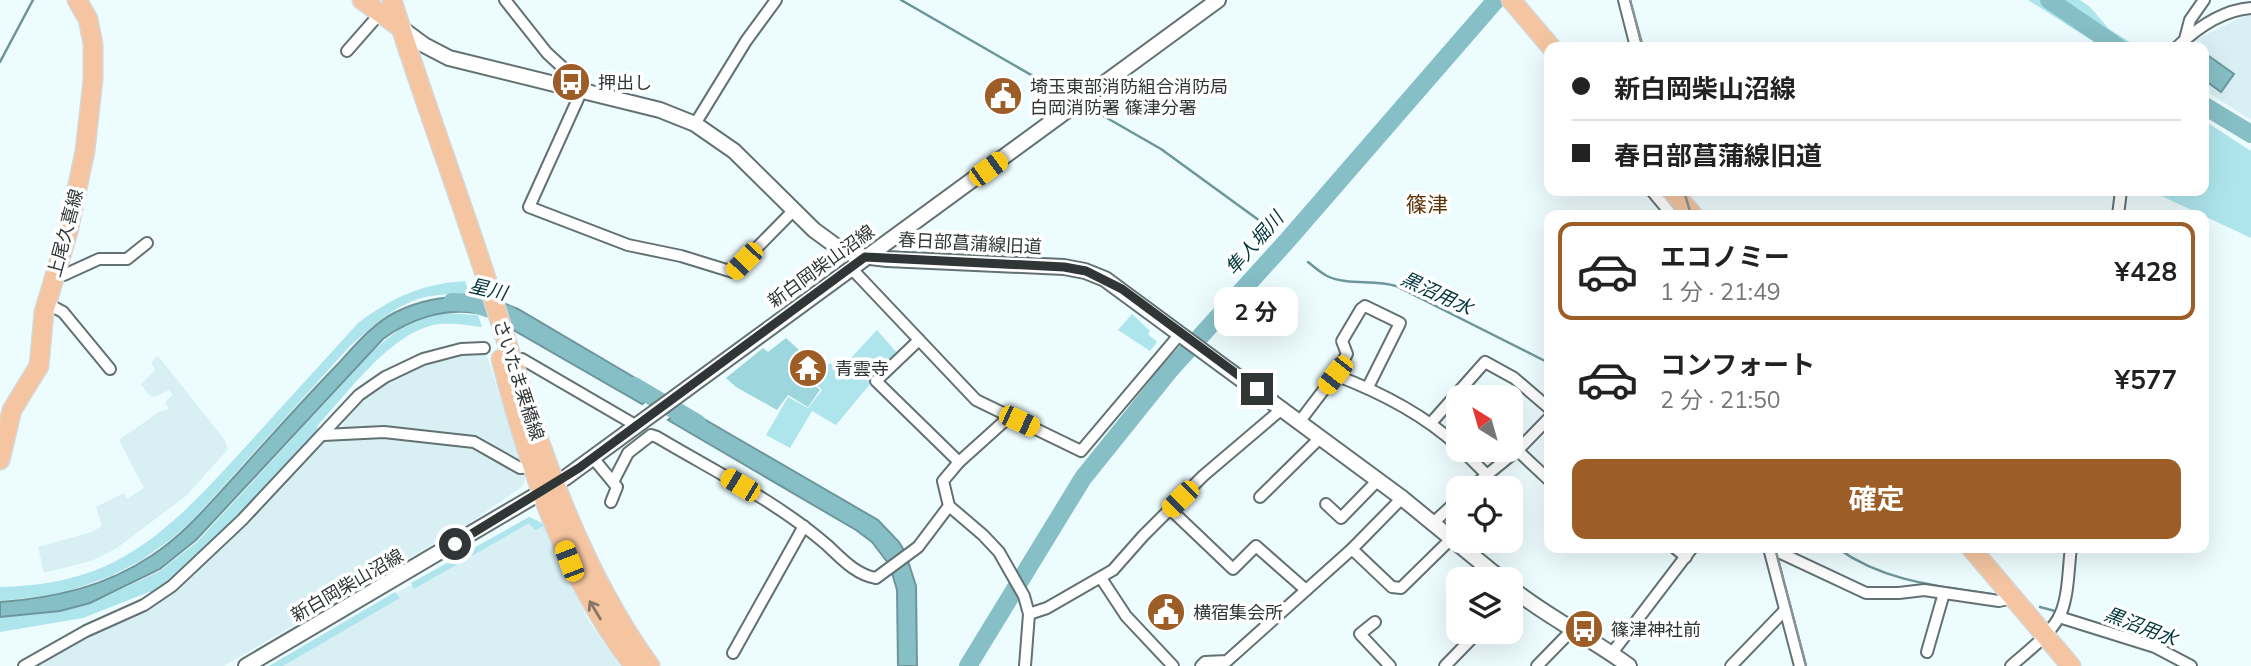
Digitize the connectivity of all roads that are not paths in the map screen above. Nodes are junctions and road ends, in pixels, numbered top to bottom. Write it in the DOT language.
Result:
graph roads {
  1 [pos="77,0"];
  2 [pos="362,0"];
  3 [pos="505,0"];
  4 [pos="776,0"];
  5 [pos="1218,0"];
  6 [pos="1511,0"];
  7 [pos="1624,0"];
  8 [pos="2204,0"];
  9 [pos="2251,8"];
  10 [pos="388,12"];
  11 [pos="1547,42"];
  12 [pos="1635,42"];
  13 [pos="2181,42"];
  14 [pos="2182,42"];
  15 [pos="347,51"];
  16 [pos="582,90"];
  17 [pos="695,124"];
  18 [pos="1656,196"];
  19 [pos="1676,196"];
  20 [pos="794,210"];
  21 [pos="1668,210"];
  22 [pos="1689,210"];
  23 [pos="147,243"];
  24 [pos="865,257"];
  25 [pos="851,268"];
  26 [pos="54,274"];
  27 [pos="46,303"];
  28 [pos="1182,336"];
  29 [pos="919,340"];
  30 [pos="496,343"];
  31 [pos="522,359"];
  32 [pos="110,369"];
  33 [pos="1335,375"];
  34 [pos="1368,387"];
  35 [pos="1544,404"];
  36 [pos="1283,408"];
  37 [pos="1009,416"];
  38 [pos="1300,421"];
  39 [pos="1431,423"];
  40 [pos="1544,423"];
  41 [pos="640,424"];
  42 [pos="323,435"];
  43 [pos="1446,436"];
  44 [pos="1321,437"];
  45 [pos="1523,444"];
  46 [pos="1523,456"];
  47 [pos="593,458"];
  48 [pos="0,460"];
  49 [pos="959,462"];
  50 [pos="1474,462"];
  51 [pos="1503,462"];
  52 [pos="534,467"];
  53 [pos="1487,475"];
  54 [pos="1544,475"];
  55 [pos="1378,480"];
  56 [pos="612,482"];
  57 [pos="549,489"];
  58 [pos="1260,497"];
  59 [pos="1402,498"];
  60 [pos="611,502"];
  61 [pos="1326,504"];
  62 [pos="949,506"];
  63 [pos="1170,509"];
  64 [pos="1446,511"];
  65 [pos="1433,523"];
  66 [pos="804,526"];
  67 [pos="1446,533"];
  68 [pos="1446,544"];
  69 [pos="1352,548"];
  70 [pos="1470,553"];
  71 [pos="1688,553"];
  72 [pos="1770,553"];
  73 [pos="1780,553"];
  74 [pos="1975,553"];
  75 [pos="2070,553"];
  76 [pos="1486,567"];
  77 [pos="1101,578"];
  78 [pos="1306,590"];
  79 [pos="1944,593"];
  80 [pos="1523,597"];
  81 [pos="2013,598"];
  82 [pos="1785,610"];
  83 [pos="1029,614"];
  84 [pos="2059,617"];
  85 [pos="1375,622"];
  86 [pos="1574,628"];
  87 [pos="2044,635"];
  88 [pos="1466,644"];
  89 [pos="1927,652"];
  90 [pos="733,653"];
  91 [pos="1612,653"];
  92 [pos="24,666"];
  93 [pos="246,666"];
  94 [pos="634,666"];
  95 [pos="650,666"];
  96 [pos="1025,666"];
  97 [pos="1173,666"];
  98 [pos="1201,666"];
  99 [pos="1390,666"];
  100 [pos="1445,666"];
  101 [pos="1537,666"];
  102 [pos="1629,666"];
  103 [pos="1731,666"];
  104 [pos="1800,666"];
  105 [pos="2011,666"];
  106 [pos="2071,666"];
  107 [pos="2191,666"];
  1 -- 26 [label="main road, 上尾久喜線"];
  2 -- 10 [label="main road"];
  3 -- 16 [label="street"];
  4 -- 17 [label="street"];
  5 -- 24 [label="street, 新白岡柴山沼線"];
  6 -- 11 [label="main road"];
  7 -- 12 [label="street"];
  8 -- 13 [label="street"];
  9 -- 14 [label="street"];
  10 -- 15 [label="street"];
  10 -- 16 [label="street, 春日部菖蒲線旧道"];
  10 -- 30 [label="main road, さいたま栗橋線"];
  16 -- 17 [label="street, 春日部菖蒲線旧道"];
  16 -- 20 [label="street"];
  17 -- 20 [label="street, 春日部菖蒲線旧道"];
  18 -- 21 [label="street"];
  19 -- 22 [label="main road"];
  20 -- 24 [label="street, 春日部菖蒲線旧道"];
  23 -- 26 [label="street"];
  24 -- 25 [label="street, 新白岡柴山沼線"];
  24 -- 28 [label="street, 春日部菖蒲線旧道"];
  25 -- 29 [label="street"];
  25 -- 41 [label="street, 新白岡柴山沼線"];
  26 -- 27 [label="main road, 上尾久喜線"];
  27 -- 32 [label="street"];
  27 -- 48 [label="main road, 上尾久喜線"];
  28 -- 36 [label="street, 春日部菖蒲線旧道"];
  28 -- 37 [label="street"];
  29 -- 37 [label="street"];
  29 -- 49 [label="street"];
  30 -- 42 [label="street"];
  30 -- 52 [label="main road, さいたま栗橋線"];
  30 -- 57 [label="main road, さいたま栗橋線"];
  31 -- 41 [label="street"];
  33 -- 34 [label="street"];
  33 -- 34 [label="street"];
  33 -- 38 [label="street"];
  34 -- 39 [label="street"];
  35 -- 39 [label="street"];
  36 -- 38 [label="street, 春日部菖蒲線旧道"];
  36 -- 63 [label="street"];
  37 -- 49 [label="street"];
  38 -- 44 [label="street, 春日部菖蒲線旧道"];
  39 -- 43 [label="street"];
  40 -- 45 [label="street"];
  41 -- 47 [label="street, 新白岡柴山沼線"];
  42 -- 52 [label="street"];
  42 -- 92 [label="street"];
  44 -- 55 [label="street, 春日部菖蒲線旧道"];
  44 -- 58 [label="street"];
  46 -- 54 [label="street"];
  47 -- 56 [label="street"];
  47 -- 57 [label="street, 新白岡柴山沼線"];
  49 -- 62 [label="street"];
  50 -- 53 [label="street"];
  51 -- 53 [label="street"];
  52 -- 57 [label="main road, さいたま栗橋線"];
  55 -- 59 [label="street, 春日部菖蒲線旧道"];
  55 -- 61 [label="street"];
  56 -- 60 [label="street"];
  56 -- 66 [label="street"];
  57 -- 93 [label="street, 新白岡柴山沼線"];
  94 -- 57 [label="main road, さいたま栗橋線, one-way"];
  57 -- 95 [label="main road, さいたま栗橋線"];
  59 -- 65 [label="street, 春日部菖蒲線旧道"];
  59 -- 69 [label="street"];
  62 -- 66 [label="street"];
  62 -- 83 [label="street"];
  63 -- 77 [label="street"];
  63 -- 78 [label="street"];
  64 -- 65 [label="street"];
  65 -- 67 [label="street, 春日部菖蒲線旧道"];
  66 -- 90 [label="street"];
  68 -- 69 [label="street"];
  69 -- 78 [label="street"];
  70 -- 76 [label="street, 春日部菖蒲線旧道"];
  71 -- 91 [label="street"];
  72 -- 82 [label="street"];
  73 -- 79 [label="street"];
  74 -- 81 [label="main road"];
  75 -- 84 [label="street"];
  77 -- 83 [label="street"];
  77 -- 97 [label="street"];
  78 -- 98 [label="street"];
  79 -- 81 [label="street"];
  79 -- 89 [label="street"];
  80 -- 86 [label="street, 春日部菖蒲線旧道"];
  81 -- 87 [label="main road"];
  82 -- 103 [label="street"];
  82 -- 104 [label="street"];
  83 -- 96 [label="street"];
  84 -- 87 [label="street"];
  84 -- 107 [label="street"];
  85 -- 99 [label="street"];
  86 -- 91 [label="street, 春日部菖蒲線旧道"];
  86 -- 101 [label="street"];
  87 -- 105 [label="street"];
  87 -- 106 [label="main road"];
  88 -- 100 [label="street"];
  91 -- 102 [label="street, 春日部菖蒲線旧道"];
}
